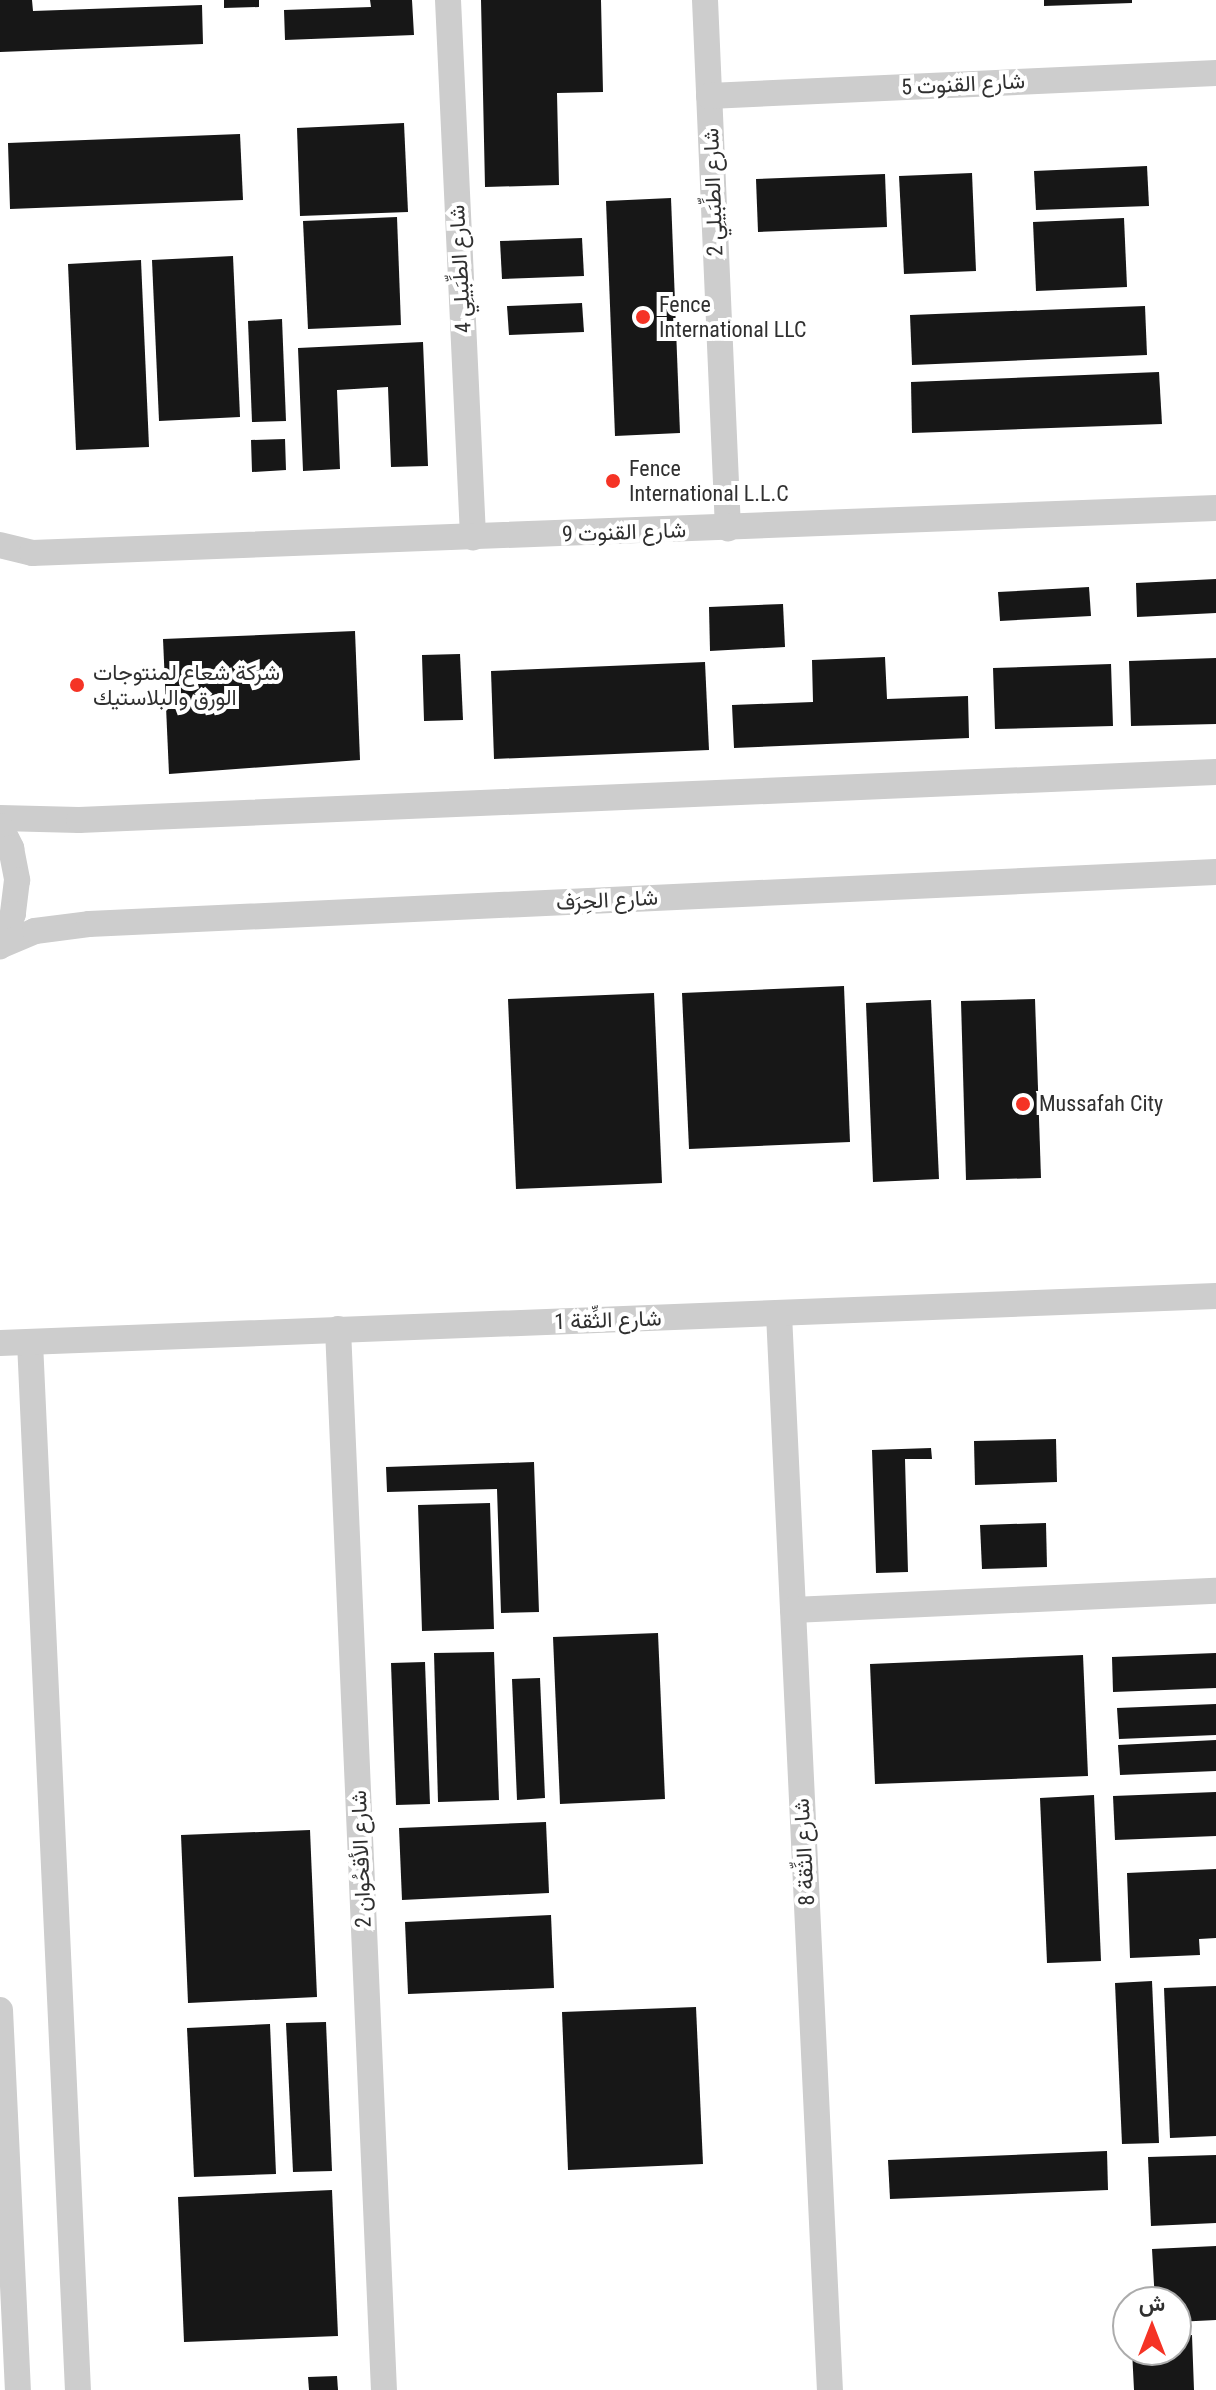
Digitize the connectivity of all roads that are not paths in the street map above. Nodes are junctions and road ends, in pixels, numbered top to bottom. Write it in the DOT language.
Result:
graph roads {
  1 [pos="448,0"];
  2 [pos="705,0"];
  3 [pos="1216,73"];
  4 [pos="709,96"];
  5 [pos="1216,508"];
  6 [pos="728,528"];
  7 [pos="473,537"];
  8 [pos="0,545"];
  9 [pos="32,553"];
  10 [pos="0,567"];
  11 [pos="1216,772"];
  12 [pos="0,818"];
  13 [pos="0,826"];
  14 [pos="1216,872"];
  15 [pos="1,946"];
  16 [pos="1216,1296"];
  17 [pos="779,1314"];
  18 [pos="338,1329"];
  19 [pos="30,1342"];
  20 [pos="0,1343"];
  21 [pos="1216,1591"];
  22 [pos="793,1610"];
  23 [pos="0,2010"];
  24 [pos="18,2390"];
  25 [pos="78,2390"];
  26 [pos="384,2390"];
  27 [pos="830,2390"];
  1 -- 7 [label="street, شارع الطِّبَيلِي 4"];
  2 -- 4 [label="street, شارع الطِّبَيلِي 2"];
  3 -- 4 [label="street, شارع القنوت 5"];
  4 -- 6 [label="street, شارع الطِّبَيلِي 2"];
  5 -- 6 [label="street, شارع القنوت 9"];
  6 -- 7 [label="street, شارع القنوت 9"];
  7 -- 9 [label="street, شارع القنوت 9"];
  8 -- 9 [label="street, شارع القنوت 9"];
  9 -- 10 [label="street, شارع القنوت 9"];
  11 -- 12 [label="street"];
  13 -- 15 [label="street"];
  14 -- 15 [label="street, شارع الحِرَف"];
  16 -- 17 [label="street, شارع الثِّقة 1"];
  17 -- 18 [label="street, شارع الثِّقة 1"];
  17 -- 22 [label="street, شارع الثِّقة 8"];
  18 -- 19 [label="street, شارع الثِّقة 1"];
  18 -- 26 [label="street, شارع الأقحُوان 2"];
  19 -- 20 [label="street, شارع الثِّقة 1"];
  19 -- 25 [label="street"];
  21 -- 22 [label="street"];
  22 -- 27 [label="street, شارع الثِّقة 8"];
  23 -- 24 [label="street"];
}
